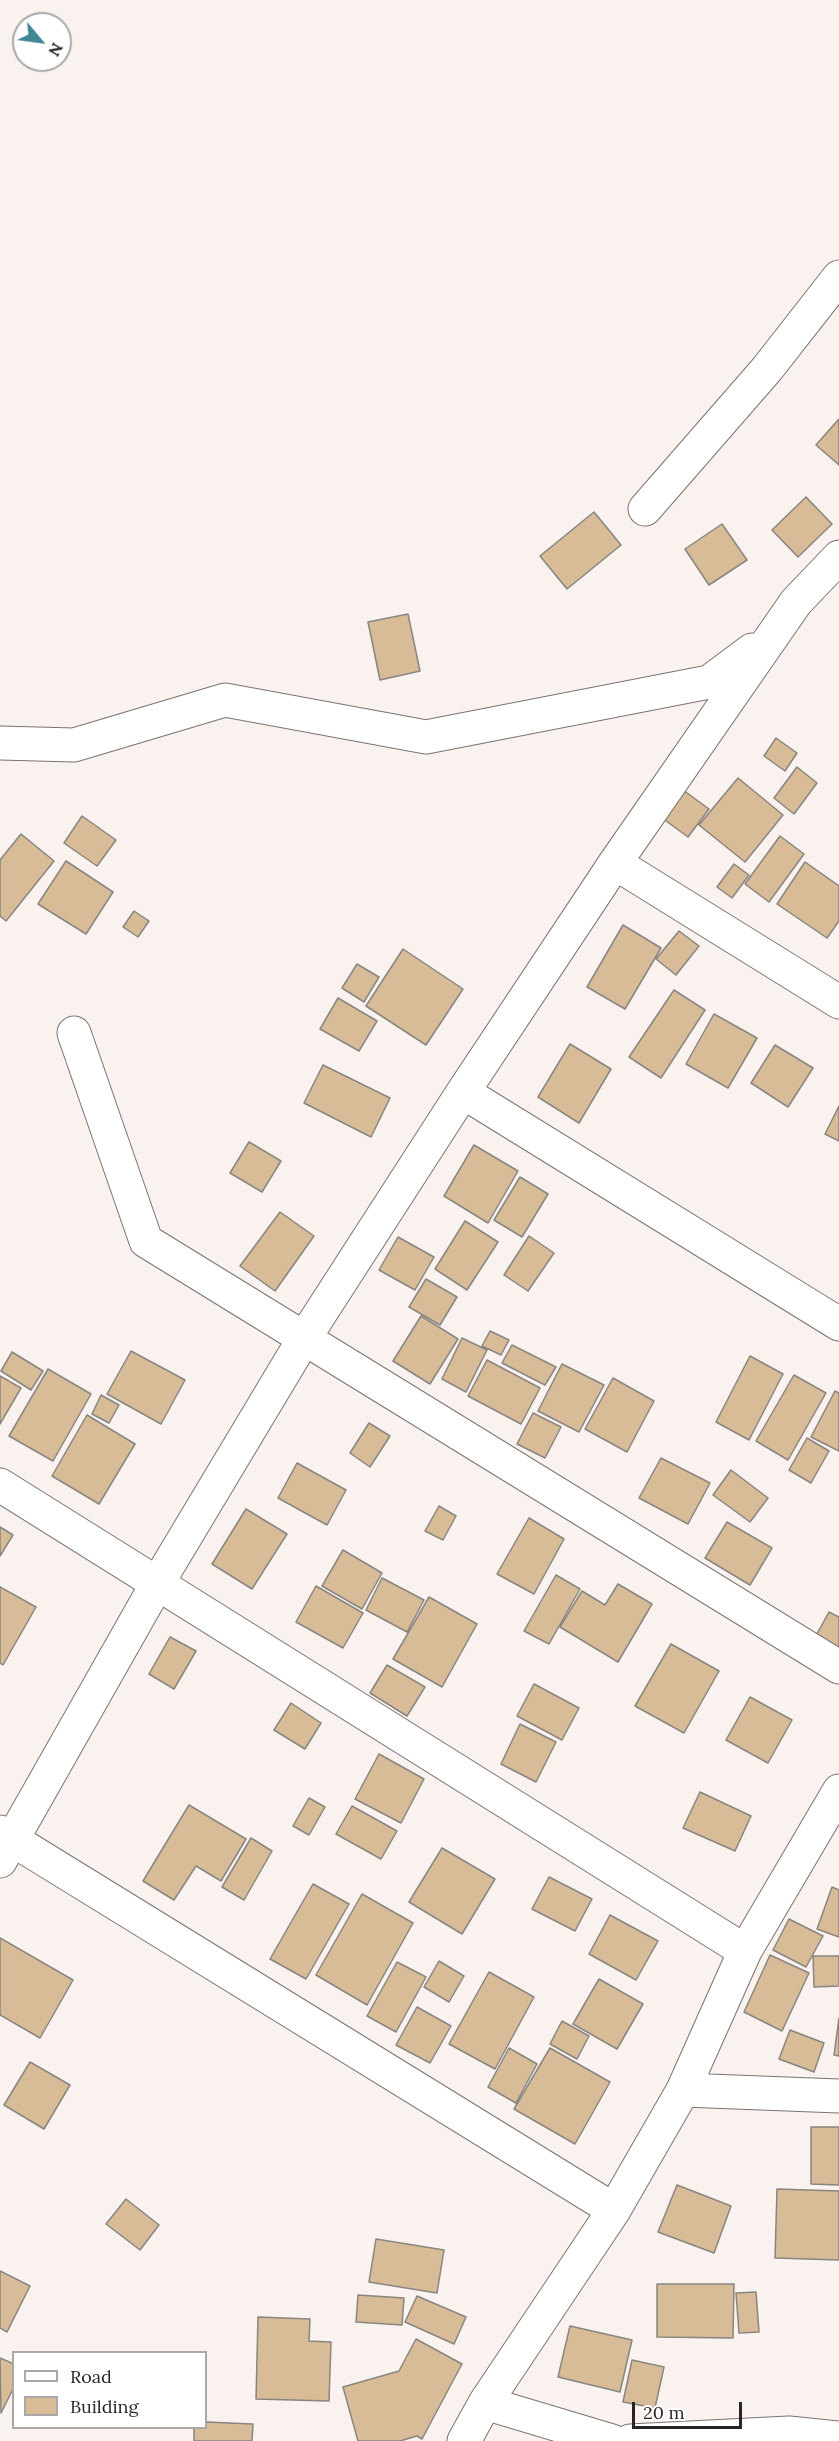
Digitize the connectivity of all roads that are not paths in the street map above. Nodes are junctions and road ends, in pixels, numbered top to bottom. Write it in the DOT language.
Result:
graph roads {
  1 [pos="839,277"];
  2 [pos="645,509"];
  3 [pos="839,557"];
  4 [pos="774,634"];
  5 [pos="0,743"];
  6 [pos="615,863"];
  7 [pos="839,1002"];
  8 [pos="74,1033"];
  9 [pos="463,1092"];
  10 [pos="839,1324"];
  11 [pos="305,1337"];
  12 [pos="0,1485"];
  13 [pos="157,1584"];
  14 [pos="839,1666"];
  15 [pos="839,1791"];
  16 [pos="826,1838"];
  17 [pos="5,1844"];
  18 [pos="745,1950"];
  19 [pos="683,2090"];
  20 [pos="839,2096"];
  21 [pos="614,2210"];
  22 [pos="485,2403"];
  23 [pos="839,2438"];
  24 [pos="464,2441"];
  25 [pos="612,2441"];
  26 [pos="630,2441"];
  1 -- 2 [label="street"];
  3 -- 4 [label="street"];
  4 -- 5 [label="street"];
  4 -- 6 [label="street"];
  6 -- 7 [label="street"];
  6 -- 9 [label="street"];
  8 -- 11 [label="street"];
  9 -- 10 [label="street"];
  9 -- 11 [label="street"];
  11 -- 13 [label="street"];
  11 -- 14 [label="street"];
  12 -- 13 [label="street"];
  13 -- 17 [label="street"];
  13 -- 18 [label="street"];
  15 -- 16 [label="street"];
  16 -- 18 [label="street"];
  17 -- 21 [label="street"];
  18 -- 19 [label="street"];
  19 -- 20 [label="street"];
  19 -- 21 [label="street"];
  21 -- 22 [label="street"];
  22 -- 24 [label="street"];
  22 -- 25 [label="street"];
  23 -- 26 [label="street"];
}
